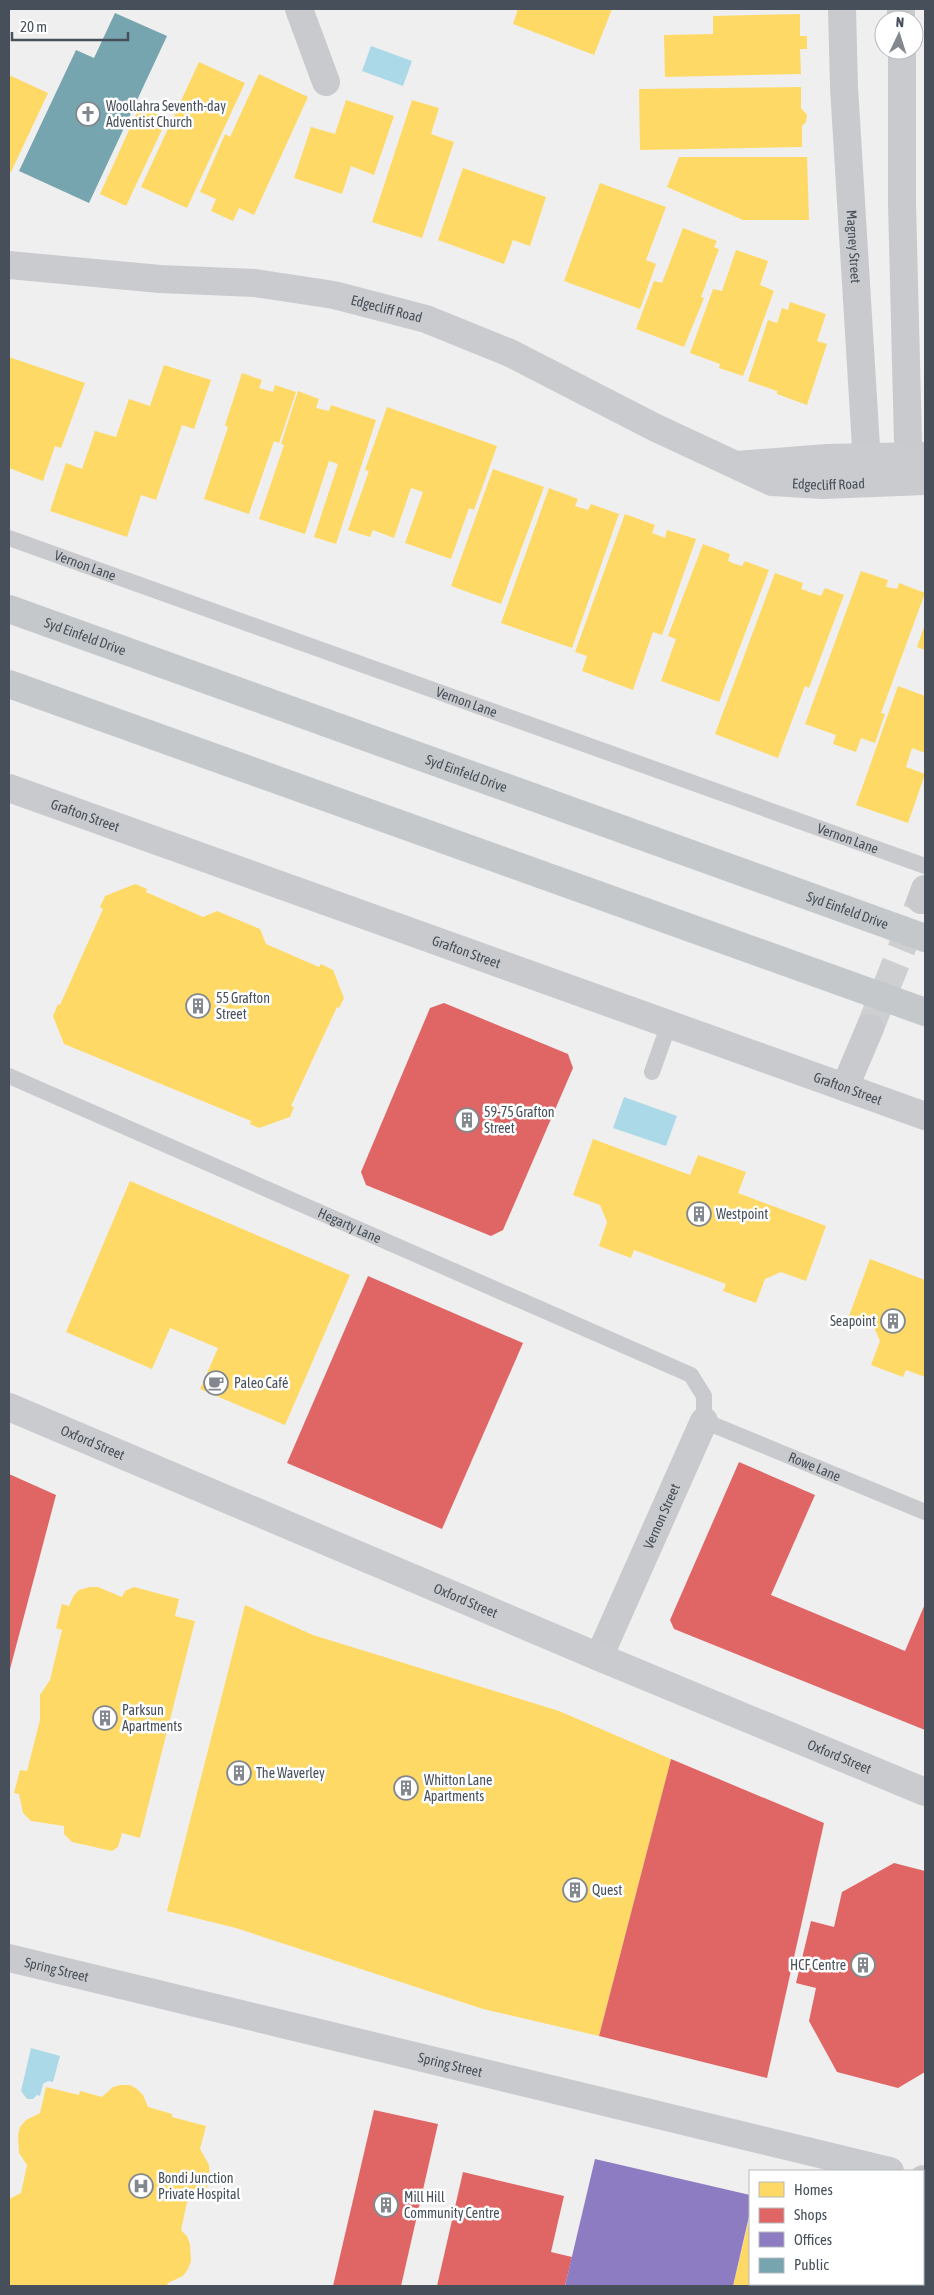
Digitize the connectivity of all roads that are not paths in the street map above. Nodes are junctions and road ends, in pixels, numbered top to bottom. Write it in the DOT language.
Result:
graph roads {
  1 [pos="299,9"];
  2 [pos="842,9"];
  3 [pos="902,60"];
  4 [pos="326,82"];
  5 [pos="9,265"];
  6 [pos="917,469"];
  7 [pos="867,471"];
  8 [pos="9,538"];
  9 [pos="9,610"];
  10 [pos="9,684"];
  11 [pos="9,788"];
  12 [pos="925,866"];
  13 [pos="925,938"];
  14 [pos="925,1012"];
  15 [pos="669,1024"];
  16 [pos="870,1028"];
  17 [pos="652,1072"];
  18 [pos="9,1076"];
  19 [pos="845,1087"];
  20 [pos="925,1116"];
  21 [pos="691,1375"];
  22 [pos="9,1407"];
  23 [pos="704,1421"];
  24 [pos="925,1512"];
  25 [pos="599,1657"];
  26 [pos="925,1792"];
  27 [pos="9,1958"];
  28 [pos="886,2170"];
  1 -- 4 [label="street"];
  2 -- 7 [label="street, Magney Street"];
  3 -- 6 [label="street"];
  5 -- 7 [label="street, Edgecliff Road"];
  6 -- 7 [label="street, Edgecliff Road"];
  8 -- 12 [label="lane, Vernon Lane"];
  9 -- 13 [label="main road, Syd Einfeld Drive"];
  10 -- 14 [label="main road"];
  11 -- 15 [label="street, Grafton Street"];
  15 -- 17 [label="lane"];
  15 -- 19 [label="street, Grafton Street"];
  16 -- 19 [label="street"];
  18 -- 21 [label="lane, Hegarty Lane"];
  19 -- 20 [label="street, Grafton Street"];
  21 -- 23 [label="lane, Vernon Street"];
  22 -- 25 [label="street, Oxford Street"];
  23 -- 24 [label="lane, Rowe Lane"];
  23 -- 25 [label="street, Vernon Street"];
  25 -- 26 [label="street, Oxford Street"];
  27 -- 28 [label="street, Spring Street"];
}
